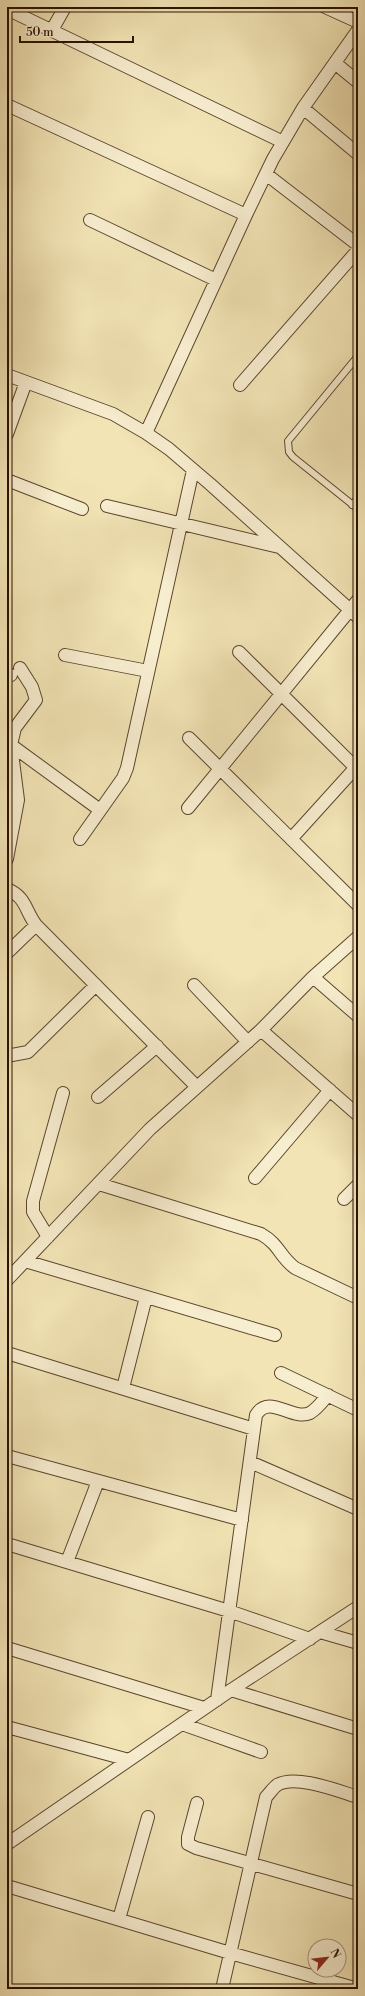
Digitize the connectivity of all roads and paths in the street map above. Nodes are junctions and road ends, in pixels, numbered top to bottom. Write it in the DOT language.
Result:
graph roads {
  1 [pos="64,7"];
  2 [pos="325,7"];
  3 [pos="7,9"];
  4 [pos="358,22"];
  5 [pos="52,30"];
  6 [pos="358,30"];
  7 [pos="335,63"];
  8 [pos="358,82"];
  9 [pos="7,105"];
  10 [pos="303,108"];
  11 [pos="283,142"];
  12 [pos="358,154"];
  13 [pos="266,174"];
  14 [pos="246,215"];
  15 [pos="90,220"];
  16 [pos="358,245"];
  17 [pos="358,250"];
  18 [pos="216,280"];
  19 [pos="358,356"];
  20 [pos="7,375"];
  21 [pos="26,382"];
  22 [pos="240,385"];
  23 [pos="146,433"];
  24 [pos="7,434"];
  25 [pos="193,470"];
  26 [pos="7,480"];
  27 [pos="358,498"];
  28 [pos="352,505"];
  29 [pos="108,506"];
  30 [pos="82,508"];
  31 [pos="358,509"];
  32 [pos="181,523"];
  33 [pos="281,547"];
  34 [pos="358,600"];
  35 [pos="354,614"];
  36 [pos="239,652"];
  37 [pos="65,655"];
  38 [pos="148,671"];
  39 [pos="12,672"];
  40 [pos="281,693"];
  41 [pos="189,738"];
  42 [pos="11,745"];
  43 [pos="357,768"];
  44 [pos="220,769"];
  45 [pos="188,808"];
  46 [pos="100,810"];
  47 [pos="11,818"];
  48 [pos="80,839"];
  49 [pos="292,839"];
  50 [pos="7,859"];
  51 [pos="7,889"];
  52 [pos="358,905"];
  53 [pos="36,925"];
  54 [pos="358,937"];
  55 [pos="7,953"];
  56 [pos="313,977"];
  57 [pos="96,985"];
  58 [pos="194,985"];
  59 [pos="358,1016"];
  60 [pos="260,1030"];
  61 [pos="248,1042"];
  62 [pos="157,1046"];
  63 [pos="7,1054"];
  64 [pos="197,1087"];
  65 [pos="330,1090"];
  66 [pos="63,1093"];
  67 [pos="98,1097"];
  68 [pos="358,1115"];
  69 [pos="255,1178"];
  70 [pos="99,1184"];
  71 [pos="358,1185"];
  72 [pos="344,1200"];
  73 [pos="48,1237"];
  74 [pos="25,1261"];
  75 [pos="7,1280"];
  76 [pos="146,1297"];
  77 [pos="358,1298"];
  78 [pos="275,1335"];
  79 [pos="7,1353"];
  80 [pos="281,1373"];
  81 [pos="123,1388"];
  82 [pos="328,1395"];
  83 [pos="358,1410"];
  84 [pos="254,1428"];
  85 [pos="7,1456"];
  86 [pos="250,1462"];
  87 [pos="98,1481"];
  88 [pos="358,1509"];
  89 [pos="242,1520"];
  90 [pos="7,1544"];
  91 [pos="67,1562"];
  92 [pos="358,1607"];
  93 [pos="229,1611"];
  94 [pos="320,1632"];
  95 [pos="310,1638"];
  96 [pos="358,1643"];
  97 [pos="7,1648"];
  98 [pos="231,1690"];
  99 [pos="217,1700"];
  100 [pos="204,1708"];
  101 [pos="182,1724"];
  102 [pos="7,1727"];
  103 [pos="358,1729"];
  104 [pos="261,1752"];
  105 [pos="129,1760"];
  106 [pos="358,1797"];
  107 [pos="197,1803"];
  108 [pos="148,1817"];
  109 [pos="7,1844"];
  110 [pos="250,1865"];
  111 [pos="7,1886"];
  112 [pos="358,1894"];
  113 [pos="119,1919"];
  114 [pos="230,1953"];
  115 [pos="222,1989"];
  116 [pos="358,1989"];
  1 -- 5 [label="street"];
  2 -- 4 [label="street"];
  3 -- 5 [label="street"];
  5 -- 11 [label="street"];
  6 -- 7 [label="street"];
  7 -- 8 [label="street"];
  7 -- 10 [label="street"];
  9 -- 14 [label="street"];
  10 -- 11 [label="street"];
  10 -- 12 [label="street"];
  11 -- 13 [label="street"];
  13 -- 14 [label="street"];
  13 -- 16 [label="street"];
  14 -- 18 [label="street"];
  15 -- 18 [label="street"];
  17 -- 22 [label="street"];
  18 -- 23 [label="street"];
  19 -- 28 [label="lane"];
  20 -- 21 [label="street"];
  21 -- 23 [label="street"];
  21 -- 24 [label="street"];
  23 -- 25 [label="street"];
  25 -- 32 [label="street"];
  25 -- 33 [label="street"];
  26 -- 30 [label="street"];
  27 -- 28 [label="lane"];
  28 -- 31 [label="lane"];
  29 -- 32 [label="street"];
  32 -- 33 [label="street"];
  32 -- 38 [label="street"];
  33 -- 35 [label="street"];
  34 -- 35 [label="street"];
  35 -- 40 [label="street"];
  36 -- 40 [label="street"];
  37 -- 38 [label="street"];
  38 -- 46 [label="street"];
  39 -- 42 [label="street"];
  40 -- 43 [label="street"];
  40 -- 44 [label="street"];
  41 -- 44 [label="street"];
  42 -- 46 [label="street"];
  42 -- 47 [label="street"];
  43 -- 49 [label="street"];
  44 -- 45 [label="street"];
  44 -- 49 [label="street"];
  46 -- 48 [label="street"];
  47 -- 50 [label="street"];
  49 -- 52 [label="street"];
  51 -- 53 [label="street"];
  53 -- 55 [label="street"];
  53 -- 57 [label="street"];
  54 -- 56 [label="street"];
  56 -- 59 [label="street"];
  56 -- 60 [label="street"];
  57 -- 62 [label="street"];
  57 -- 63 [label="street"];
  58 -- 61 [label="street"];
  60 -- 61 [label="street"];
  60 -- 65 [label="street"];
  61 -- 64 [label="street"];
  62 -- 64 [label="street"];
  62 -- 67 [label="street"];
  64 -- 70 [label="street"];
  65 -- 68 [label="street"];
  65 -- 69 [label="street"];
  66 -- 73 [label="street"];
  70 -- 73 [label="street"];
  70 -- 77 [label="street"];
  71 -- 72 [label="street"];
  73 -- 74 [label="street"];
  74 -- 75 [label="street"];
  74 -- 76 [label="street"];
  76 -- 78 [label="street"];
  76 -- 81 [label="street"];
  79 -- 81 [label="street"];
  80 -- 82 [label="street"];
  81 -- 84 [label="street"];
  82 -- 83 [label="street"];
  82 -- 84 [label="street"];
  84 -- 86 [label="street"];
  85 -- 87 [label="street"];
  86 -- 88 [label="street"];
  86 -- 89 [label="street"];
  87 -- 89 [label="street"];
  87 -- 91 [label="street"];
  89 -- 93 [label="street"];
  90 -- 91 [label="street"];
  91 -- 93 [label="street"];
  92 -- 94 [label="street"];
  93 -- 95 [label="street"];
  93 -- 99 [label="street"];
  94 -- 95 [label="street"];
  94 -- 96 [label="street"];
  95 -- 98 [label="street"];
  97 -- 100 [label="street"];
  98 -- 99 [label="street"];
  98 -- 103 [label="street"];
  99 -- 100 [label="street"];
  100 -- 101 [label="street"];
  101 -- 104 [label="street"];
  101 -- 105 [label="street"];
  102 -- 105 [label="street"];
  105 -- 109 [label="street"];
  106 -- 110 [label="street"];
  107 -- 110 [label="street"];
  108 -- 113 [label="street"];
  110 -- 112 [label="street"];
  110 -- 114 [label="street"];
  111 -- 113 [label="street"];
  113 -- 114 [label="street"];
  114 -- 115 [label="street"];
  114 -- 116 [label="street"];
}
